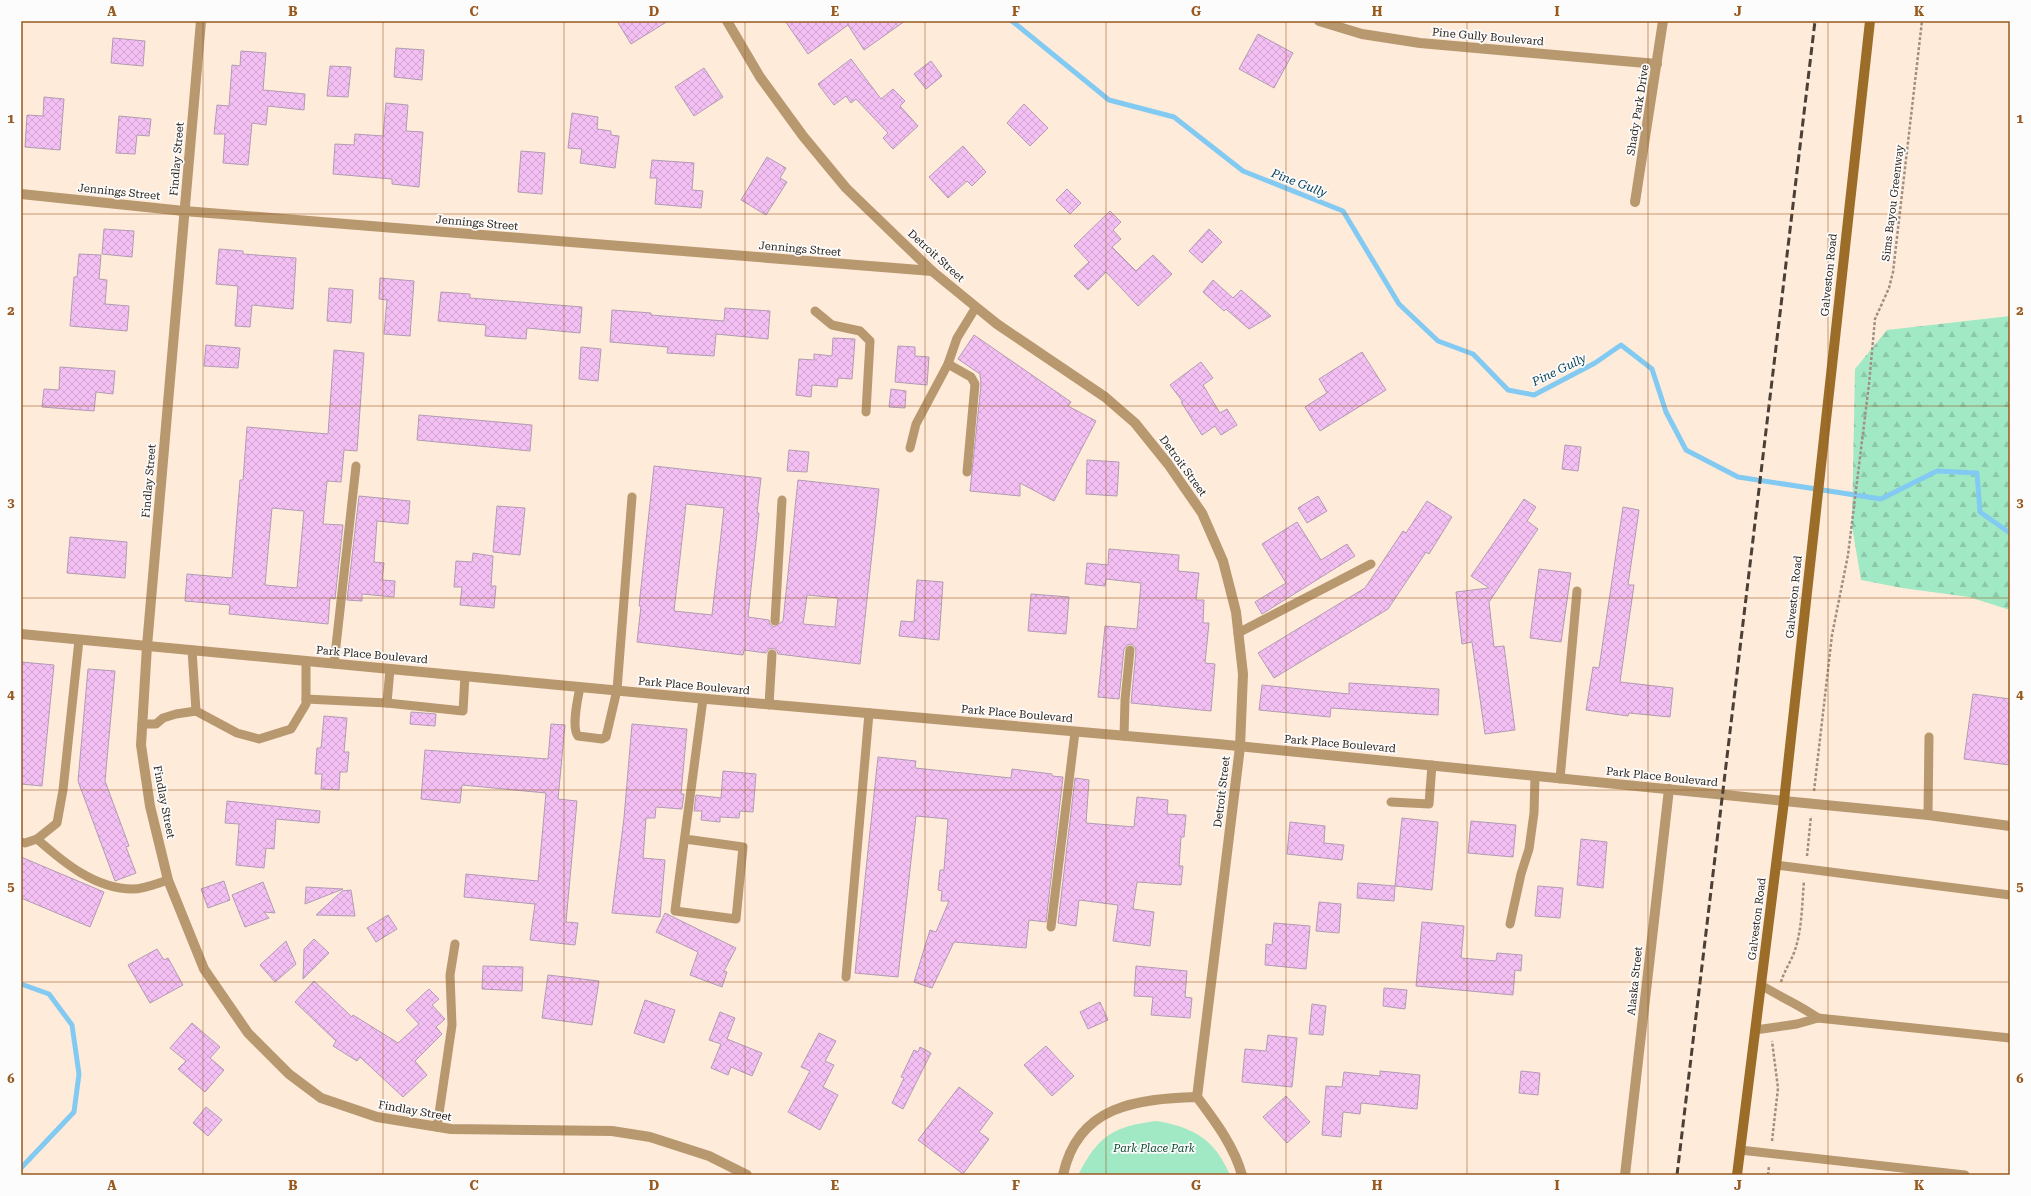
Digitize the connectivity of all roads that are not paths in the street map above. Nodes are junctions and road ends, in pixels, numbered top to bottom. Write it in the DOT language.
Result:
graph roads {
  1 [pos="201,21"];
  2 [pos="727,21"];
  3 [pos="1319,21"];
  4 [pos="1663,21"];
  5 [pos="1870,21"];
  6 [pos="1657,64"];
  7 [pos="21,194"];
  8 [pos="1635,202"];
  9 [pos="184,211"];
  10 [pos="932,271"];
  11 [pos="976,307"];
  12 [pos="815,311"];
  13 [pos="948,364"];
  14 [pos="866,412"];
  15 [pos="910,448"];
  16 [pos="356,466"];
  17 [pos="966,472"];
  18 [pos="632,497"];
  19 [pos="782,500"];
  20 [pos="1371,564"];
  21 [pos="1577,591"];
  22 [pos="775,620"];
  23 [pos="1238,633"];
  24 [pos="21,634"];
  25 [pos="78,640"];
  26 [pos="147,646"];
  27 [pos="192,650"];
  28 [pos="1130,650"];
  29 [pos="772,654"];
  30 [pos="306,661"];
  31 [pos="334,664"];
  32 [pos="390,669"];
  33 [pos="465,676"];
  34 [pos="580,687"];
  35 [pos="617,690"];
  36 [pos="306,699"];
  37 [pos="703,699"];
  38 [pos="387,703"];
  39 [pos="770,704"];
  40 [pos="196,711"];
  41 [pos="868,713"];
  42 [pos="142,724"];
  43 [pos="1075,732"];
  44 [pos="1124,736"];
  45 [pos="1929,737"];
  46 [pos="1240,747"];
  47 [pos="1432,765"];
  48 [pos="1535,776"];
  49 [pos="1560,778"];
  50 [pos="1669,789"];
  51 [pos="1784,801"];
  52 [pos="1391,802"];
  53 [pos="1928,815"];
  54 [pos="2010,826"];
  55 [pos="685,838"];
  56 [pos="37,839"];
  57 [pos="21,842"];
  58 [pos="1776,865"];
  59 [pos="168,880"];
  60 [pos="2010,896"];
  61 [pos="1510,924"];
  62 [pos="1051,927"];
  63 [pos="455,944"];
  64 [pos="846,977"];
  65 [pos="1761,985"];
  66 [pos="1818,1018"];
  67 [pos="1755,1030"];
  68 [pos="2010,1038"];
  69 [pos="1197,1097"];
  70 [pos="437,1127"];
  71 [pos="1740,1150"];
  72 [pos="747,1175"];
  73 [pos="1063,1175"];
  74 [pos="1242,1175"];
  75 [pos="1625,1175"];
  76 [pos="1737,1175"];
  77 [pos="1965,1175"];
  1 -- 9 [label="street, Findlay Street"];
  2 -- 10 [label="street, Detroit Street"];
  3 -- 6 [label="street, Pine Gully Boulevard"];
  4 -- 6 [label="street, Shady Park Drive"];
  5 -- 51 [label="main road, Galveston Road"];
  6 -- 8 [label="street, Shady Park Drive"];
  7 -- 9 [label="street, Jennings Street"];
  9 -- 10 [label="street, Jennings Street"];
  9 -- 26 [label="street, Findlay Street"];
  10 -- 11 [label="street, Detroit Street"];
  11 -- 13 [label="lane"];
  11 -- 23 [label="street, Detroit Street"];
  12 -- 14 [label="lane"];
  13 -- 15 [label="lane"];
  13 -- 17 [label="lane"];
  16 -- 31 [label="lane"];
  18 -- 35 [label="lane"];
  19 -- 22 [label="lane"];
  20 -- 23 [label="lane"];
  21 -- 49 [label="lane"];
  23 -- 46 [label="street, Detroit Street"];
  24 -- 25 [label="street, Park Place Boulevard"];
  25 -- 26 [label="street, Park Place Boulevard"];
  25 -- 56 [label="lane"];
  26 -- 27 [label="street, Park Place Boulevard"];
  26 -- 42 [label="street, Findlay Street"];
  27 -- 30 [label="street, Park Place Boulevard"];
  27 -- 40 [label="lane"];
  28 -- 44 [label="lane"];
  29 -- 39 [label="lane"];
  30 -- 31 [label="street, Park Place Boulevard"];
  30 -- 36 [label="lane"];
  31 -- 32 [label="street, Park Place Boulevard"];
  32 -- 33 [label="street, Park Place Boulevard"];
  32 -- 38 [label="lane"];
  33 -- 34 [label="street, Park Place Boulevard"];
  33 -- 38 [label="lane"];
  34 -- 35 [label="street, Park Place Boulevard"];
  34 -- 35 [label="lane"];
  35 -- 37 [label="street, Park Place Boulevard"];
  36 -- 38 [label="lane"];
  36 -- 40 [label="lane"];
  37 -- 39 [label="street, Park Place Boulevard"];
  37 -- 55 [label="lane"];
  39 -- 41 [label="street, Park Place Boulevard"];
  40 -- 42 [label="lane"];
  41 -- 43 [label="street, Park Place Boulevard"];
  41 -- 64 [label="lane"];
  42 -- 59 [label="street, Findlay Street"];
  43 -- 44 [label="street, Park Place Boulevard"];
  43 -- 62 [label="lane"];
  44 -- 46 [label="street, Park Place Boulevard"];
  45 -- 53 [label="lane"];
  46 -- 47 [label="street, Park Place Boulevard"];
  46 -- 69 [label="street, Detroit Street"];
  47 -- 48 [label="street, Park Place Boulevard"];
  47 -- 52 [label="lane"];
  48 -- 49 [label="street, Park Place Boulevard"];
  48 -- 61 [label="lane"];
  49 -- 50 [label="street, Park Place Boulevard"];
  50 -- 51 [label="street, Park Place Boulevard"];
  50 -- 75 [label="street, Alaska Street"];
  51 -- 53 [label="street, Park Place Boulevard"];
  51 -- 58 [label="main road, Galveston Road"];
  53 -- 54 [label="street, Park Place Boulevard"];
  55 -- 55 [label="lane"];
  56 -- 57 [label="lane"];
  56 -- 59 [label="lane"];
  58 -- 60 [label="lane"];
  58 -- 65 [label="main road, Galveston Road"];
  59 -- 70 [label="street, Findlay Street"];
  63 -- 70 [label="lane"];
  65 -- 66 [label="lane"];
  65 -- 67 [label="main road, Galveston Road"];
  66 -- 67 [label="lane"];
  66 -- 68 [label="lane"];
  67 -- 71 [label="main road, Galveston Road"];
  69 -- 73 [label="street"];
  69 -- 74 [label="street"];
  70 -- 72 [label="street, Findlay Street"];
  71 -- 76 [label="main road, Galveston Road"];
  71 -- 77 [label="lane"];
}
